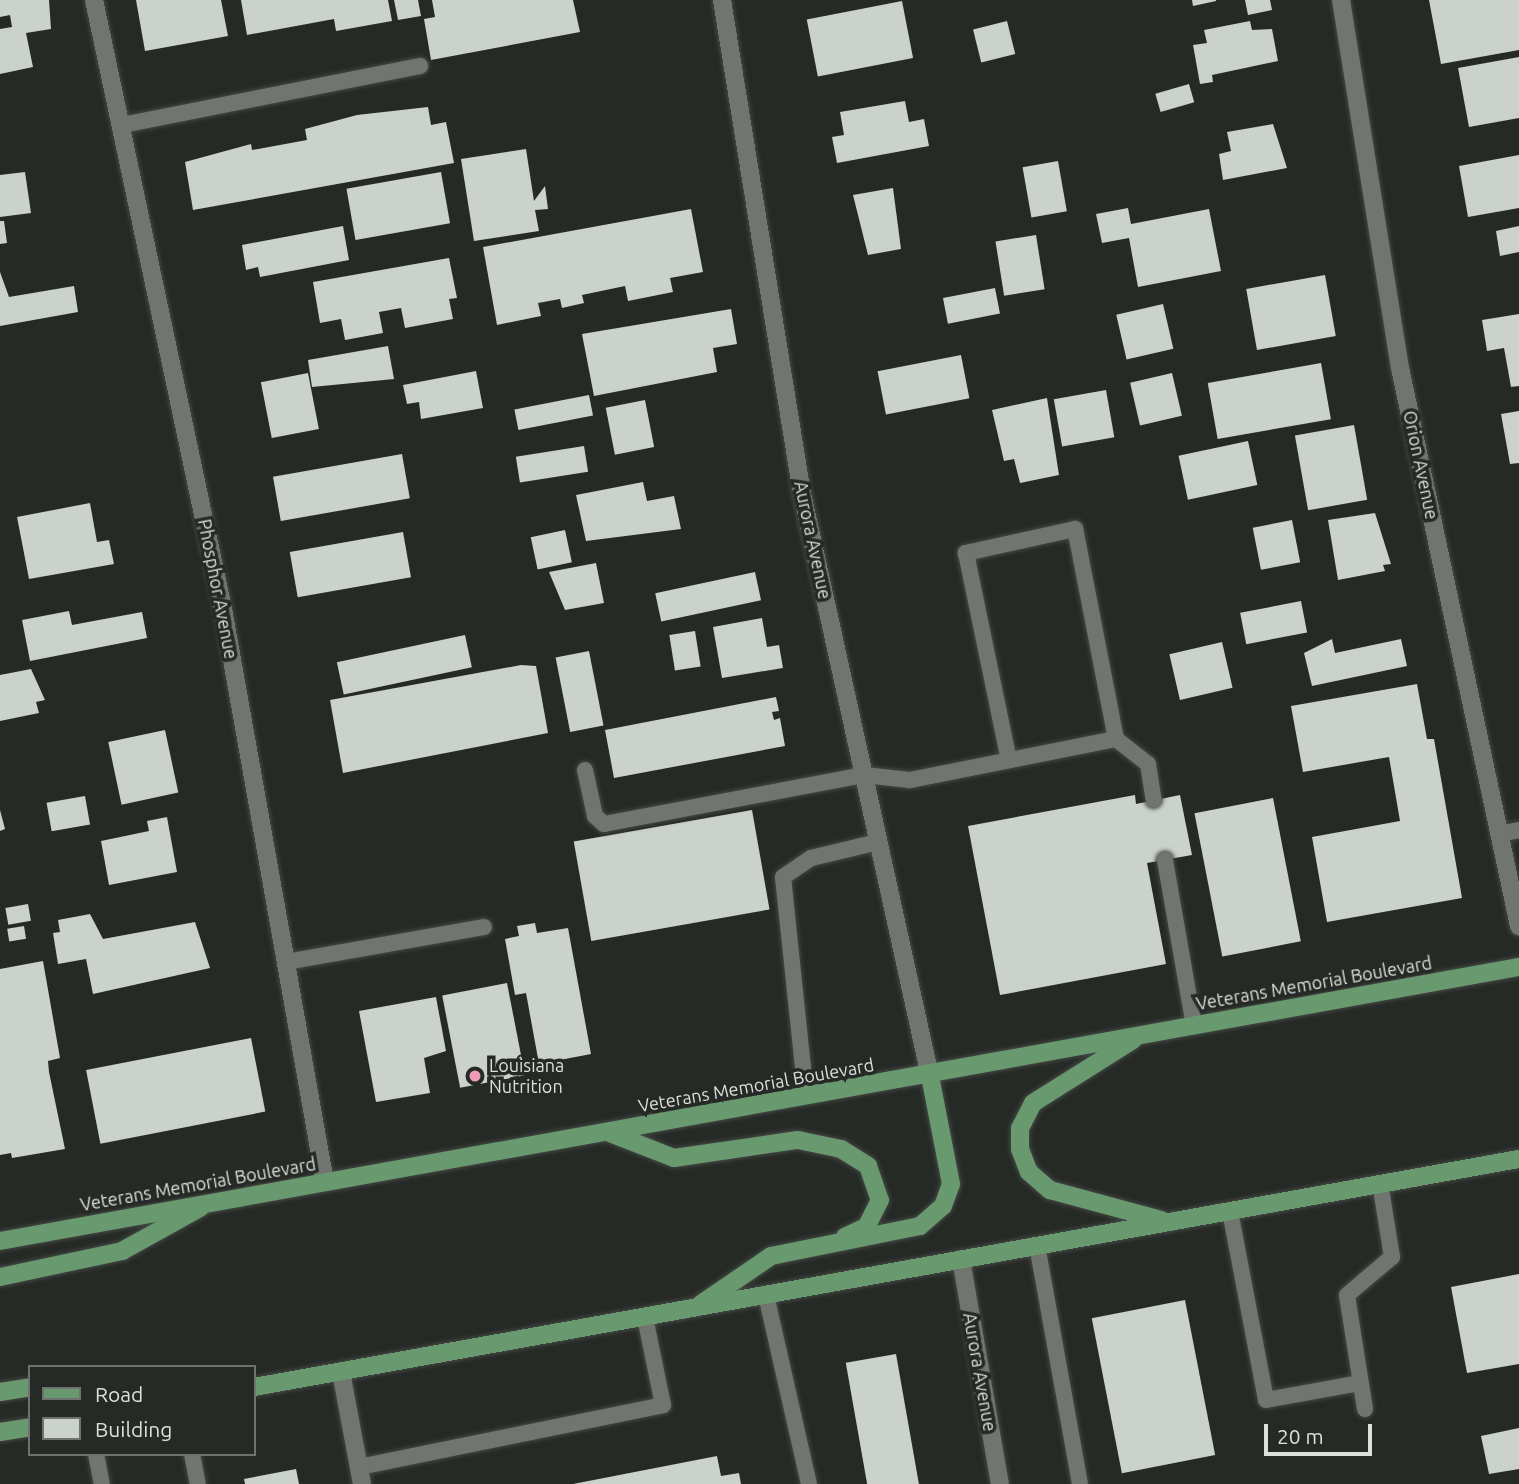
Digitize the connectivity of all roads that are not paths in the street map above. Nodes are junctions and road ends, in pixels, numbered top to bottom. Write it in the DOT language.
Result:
graph roads {
  1 [pos="93,0"];
  2 [pos="722,0"];
  3 [pos="1341,0"];
  4 [pos="420,66"];
  5 [pos="122,125"];
  6 [pos="1116,739"];
  7 [pos="1009,760"];
  8 [pos="585,770"];
  9 [pos="864,775"];
  10 [pos="1154,800"];
  11 [pos="1519,831"];
  12 [pos="1499,834"];
  13 [pos="878,842"];
  14 [pos="1165,860"];
  15 [pos="1519,926"];
  16 [pos="484,927"];
  17 [pos="286,962"];
  18 [pos="1519,967"];
  19 [pos="1194,1027"];
  20 [pos="1139,1036"];
  21 [pos="930,1076"];
  22 [pos="806,1096"];
  23 [pos="610,1133"];
  24 [pos="1519,1159"];
  25 [pos="325,1182"];
  26 [pos="1380,1183"];
  27 [pos="206,1204"];
  28 [pos="1230,1211"];
  29 [pos="1167,1221"];
  30 [pos="0,1241"];
  31 [pos="1037,1245"];
  32 [pos="823,1247"];
  33 [pos="961,1259"];
  34 [pos="0,1277"];
  35 [pos="766,1295"];
  36 [pos="695,1308"];
  37 [pos="645,1317"];
  38 [pos="341,1372"];
  39 [pos="1360,1383"];
  40 [pos="28,1387"];
  41 [pos="256,1387"];
  42 [pos="0,1392"];
  43 [pos="1365,1409"];
  44 [pos="28,1427"];
  45 [pos="0,1432"];
  46 [pos="96,1456"];
  47 [pos="192,1456"];
  48 [pos="361,1476"];
  49 [pos="102,1484"];
  50 [pos="198,1484"];
  51 [pos="809,1484"];
  52 [pos="1000,1484"];
  53 [pos="1080,1484"];
  1 -- 5 [label="street, Phosphor Avenue"];
  2 -- 9 [label="street, Aurora Avenue"];
  3 -- 12 [label="street, Orion Avenue"];
  4 -- 5 [label="lane"];
  5 -- 17 [label="street, Phosphor Avenue"];
  6 -- 7 [label="lane"];
  6 -- 7 [label="lane"];
  6 -- 10 [label="lane"];
  7 -- 9 [label="lane"];
  8 -- 9 [label="lane"];
  9 -- 13 [label="street, Aurora Avenue"];
  11 -- 12 [label="lane"];
  12 -- 15 [label="street, Orion Avenue"];
  13 -- 21 [label="street, Aurora Avenue"];
  13 -- 22 [label="lane"];
  14 -- 19 [label="lane"];
  16 -- 17 [label="lane"];
  17 -- 25 [label="street, Phosphor Avenue"];
  18 -- 19 [label="main road, Veterans Memorial Boulevard"];
  19 -- 20 [label="main road, Veterans Memorial Boulevard"];
  20 -- 21 [label="main road, Veterans Memorial Boulevard"];
  20 -- 29 [label="main road"];
  21 -- 22 [label="main road, Veterans Memorial Boulevard"];
  21 -- 32 [label="main road"];
  22 -- 23 [label="main road, Veterans Memorial Boulevard"];
  23 -- 25 [label="main road, Veterans Memorial Boulevard"];
  23 -- 32 [label="main road"];
  24 -- 26 [label="main road"];
  25 -- 27 [label="main road, Veterans Memorial Boulevard"];
  26 -- 28 [label="main road"];
  26 -- 39 [label="lane"];
  27 -- 30 [label="main road, Veterans Memorial Boulevard"];
  27 -- 34 [label="main road"];
  28 -- 29 [label="main road"];
  28 -- 39 [label="lane"];
  29 -- 31 [label="main road"];
  31 -- 33 [label="main road"];
  31 -- 53 [label="lane"];
  32 -- 36 [label="main road"];
  33 -- 35 [label="main road"];
  33 -- 52 [label="street, Aurora Avenue"];
  35 -- 36 [label="main road"];
  35 -- 51 [label="lane"];
  36 -- 37 [label="main road"];
  37 -- 38 [label="main road"];
  37 -- 48 [label="lane"];
  38 -- 41 [label="main road"];
  38 -- 48 [label="street"];
  39 -- 43 [label="lane"];
  40 -- 42 [label="main road"];
  44 -- 45 [label="main road"];
  46 -- 49 [label="lane"];
  47 -- 50 [label="lane"];
}
